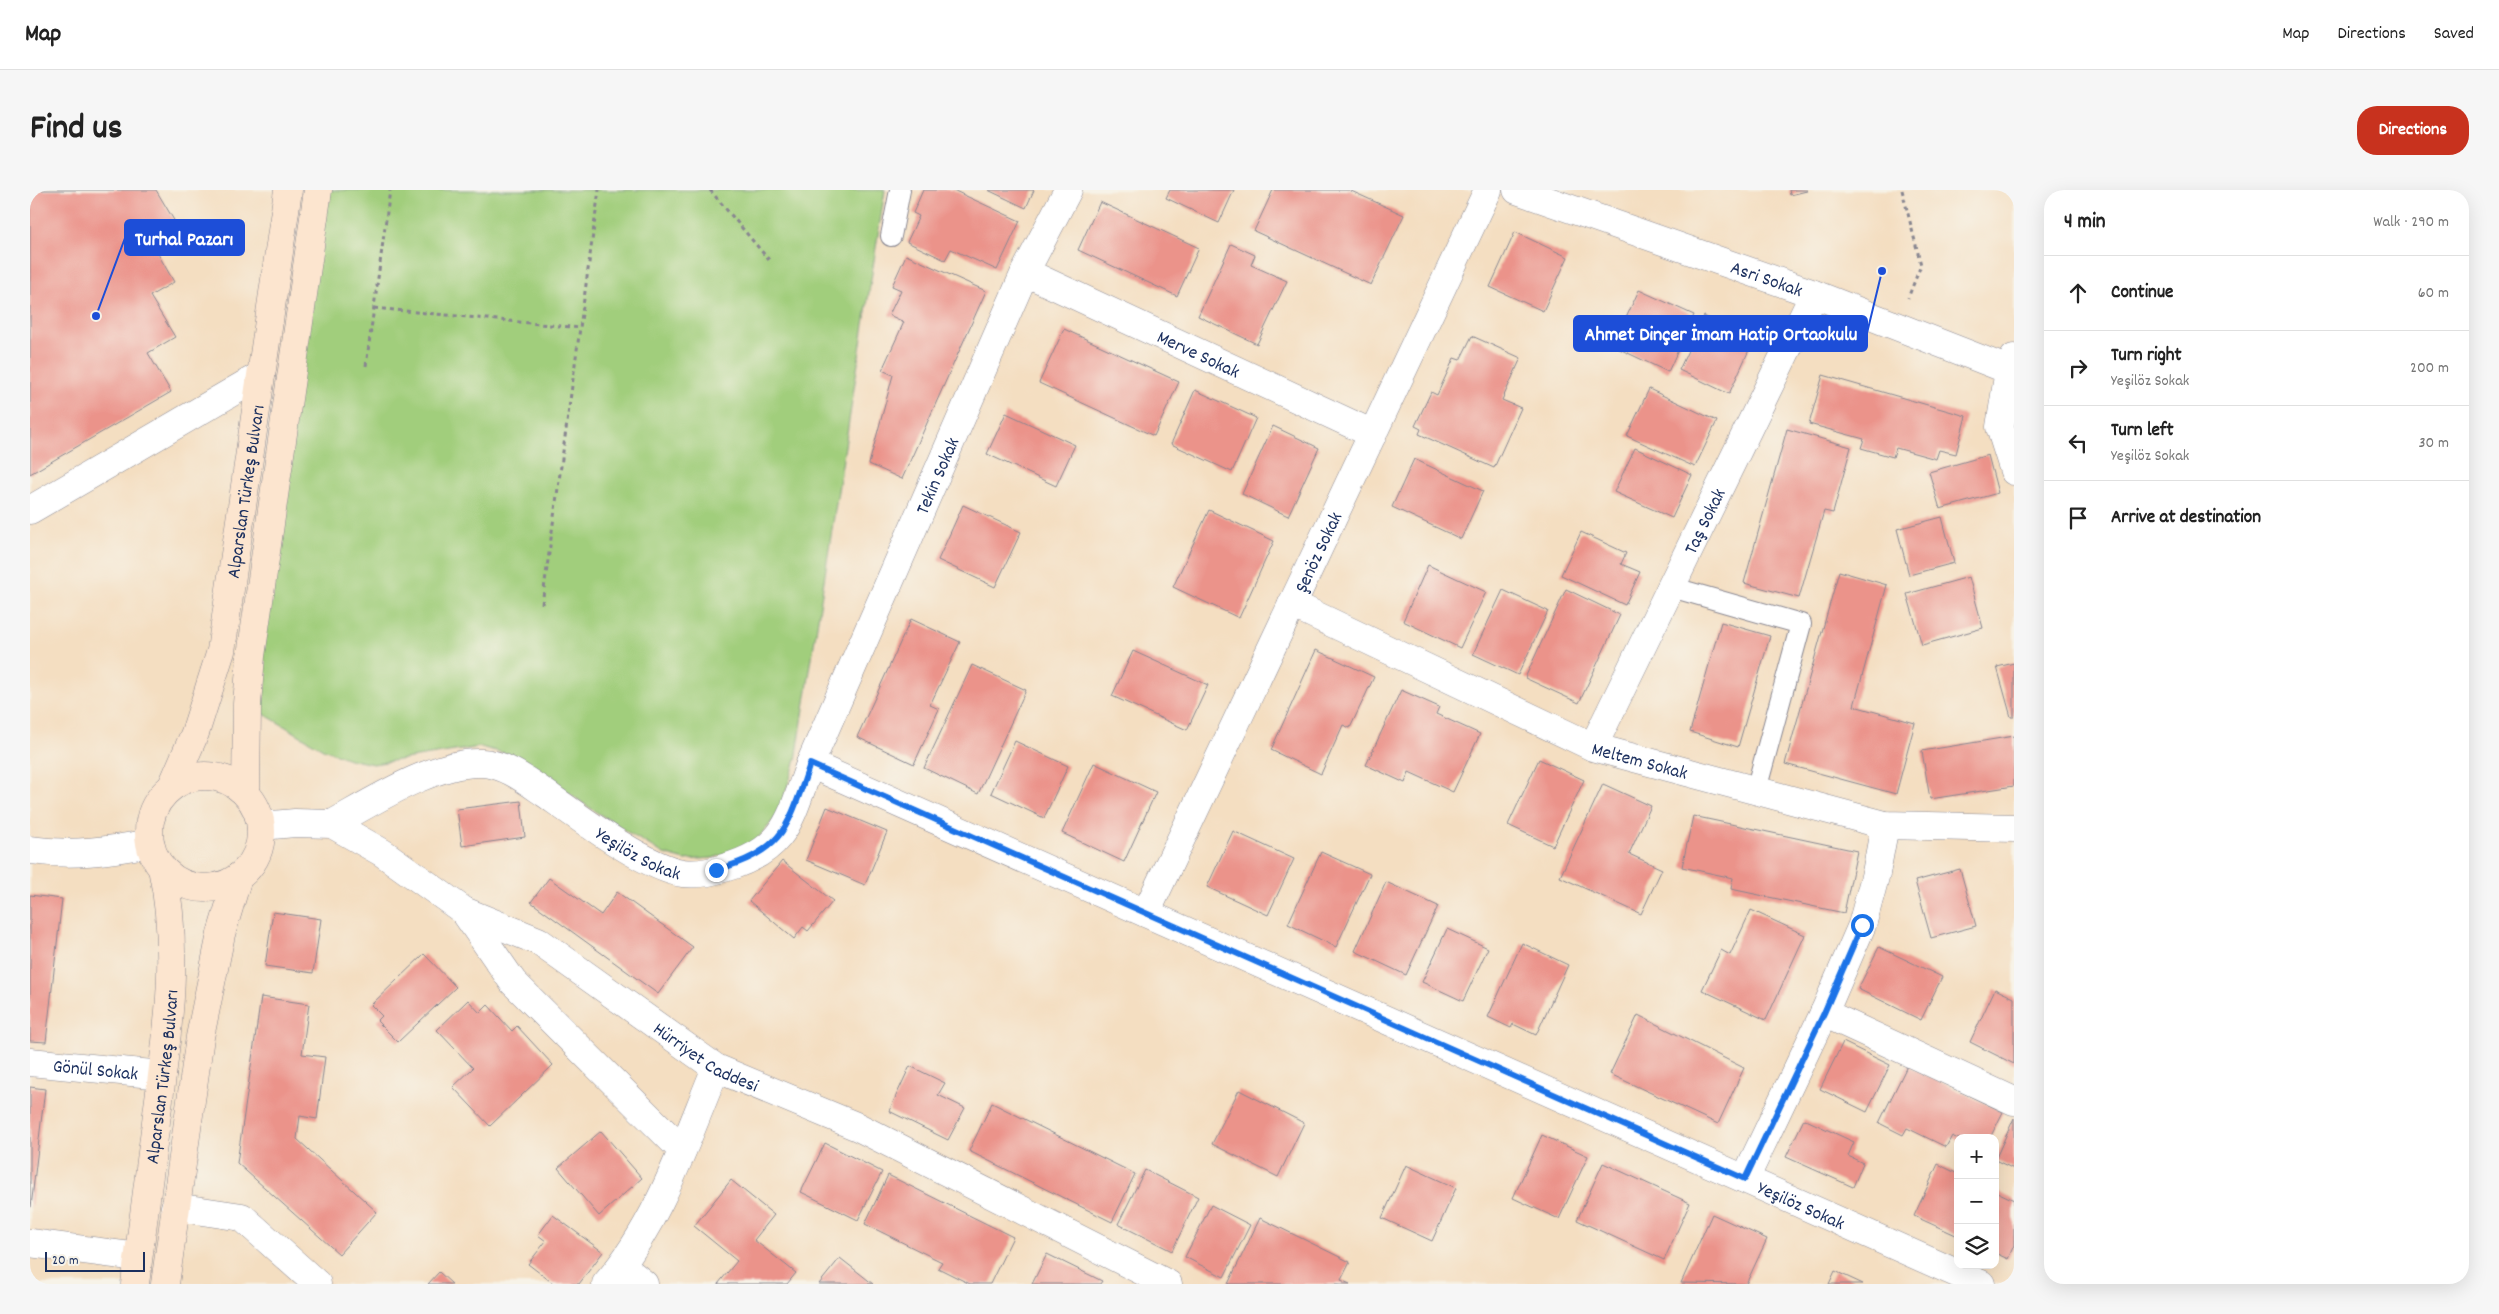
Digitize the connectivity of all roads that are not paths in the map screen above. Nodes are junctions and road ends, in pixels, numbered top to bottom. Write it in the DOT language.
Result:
graph roads {
  1 [pos="288,190"];
  2 [pos="318,190"];
  3 [pos="900,190"];
  4 [pos="1068,190"];
  5 [pos="1488,190"];
  6 [pos="1517,190"];
  7 [pos="1566,198"];
  8 [pos="891,236"];
  9 [pos="1025,272"];
  10 [pos="1814,294"];
  11 [pos="2012,367"];
  12 [pos="261,375"];
  13 [pos="1373,434"];
  14 [pos="2014,470"];
  15 [pos="30,510"];
  16 [pos="1671,587"];
  17 [pos="1292,604"];
  18 [pos="1593,746"];
  19 [pos="810,764"];
  20 [pos="172,786"];
  21 [pos="1756,790"];
  22 [pos="246,794"];
  23 [pos="332,824"];
  24 [pos="1885,825"];
  25 [pos="260,826"];
  26 [pos="2014,828"];
  27 [pos="150,842"];
  28 [pos="30,850"];
  29 [pos="162,868"];
  30 [pos="238,877"];
  31 [pos="464,910"];
  32 [pos="1146,913"];
  33 [pos="1824,1013"];
  34 [pos="30,1062"];
  35 [pos="716,1068"];
  36 [pos="162,1075"];
  37 [pos="2014,1101"];
  38 [pos="682,1150"];
  39 [pos="1745,1179"];
  40 [pos="175,1207"];
  41 [pos="30,1243"];
  42 [pos="138,1257"];
  43 [pos="614,1275"];
  44 [pos="135,1284"];
  45 [pos="165,1284"];
  46 [pos="317,1284"];
  47 [pos="644,1284"];
  48 [pos="1168,1284"];
  49 [pos="1981,1284"];
  1 -- 12 [label="street, Alparslan Türkeş Bulvarı"];
  2 -- 22 [label="street, Alparslan Türkeş Bulvarı"];
  3 -- 8 [label="lane"];
  4 -- 9 [label="street, Tekin Sokak"];
  5 -- 13 [label="street, Şenöz Sokak"];
  6 -- 7 [label="street, Asri Sokak"];
  7 -- 10 [label="street, Asri Sokak"];
  9 -- 13 [label="street, Merve Sokak"];
  9 -- 19 [label="street, Tekin Sokak"];
  10 -- 11 [label="street, Asri Sokak"];
  10 -- 16 [label="street, Taş Sokak"];
  11 -- 14 [label="street"];
  12 -- 15 [label="street"];
  12 -- 20 [label="street, Alparslan Türkeş Bulvarı"];
  13 -- 17 [label="street, Şenöz Sokak"];
  16 -- 18 [label="street, Taş Sokak"];
  16 -- 21 [label="lane"];
  17 -- 18 [label="street, Meltem Sokak"];
  17 -- 32 [label="street, Şenöz Sokak"];
  18 -- 21 [label="street, Meltem Sokak"];
  19 -- 23 [label="street, Yeşilöz Sokak"];
  19 -- 32 [label="street, Yeşilöz Sokak"];
  20 -- 22 [label="street"];
  20 -- 27 [label="street"];
  21 -- 24 [label="street, Meltem Sokak"];
  22 -- 25 [label="street"];
  23 -- 25 [label="street, Hürriyet Caddesi"];
  23 -- 31 [label="street, Hürriyet Caddesi"];
  24 -- 26 [label="street, Meltem Sokak"];
  24 -- 33 [label="street"];
  25 -- 30 [label="street"];
  27 -- 28 [label="street"];
  27 -- 29 [label="street"];
  29 -- 30 [label="street"];
  29 -- 36 [label="street, Alparslan Türkeş Bulvarı"];
  30 -- 40 [label="street, Alparslan Türkeş Bulvarı"];
  31 -- 35 [label="street, Hürriyet Caddesi"];
  31 -- 38 [label="street"];
  32 -- 39 [label="street, Yeşilöz Sokak"];
  33 -- 37 [label="street"];
  33 -- 39 [label="street"];
  34 -- 36 [label="street, Gönül Sokak"];
  35 -- 38 [label="street"];
  35 -- 48 [label="street, Hürriyet Caddesi"];
  36 -- 42 [label="street, Alparslan Türkeş Bulvarı"];
  38 -- 43 [label="street"];
  39 -- 49 [label="street, Yeşilöz Sokak"];
  40 -- 45 [label="street, Alparslan Türkeş Bulvarı"];
  40 -- 46 [label="street"];
  41 -- 42 [label="street"];
  42 -- 44 [label="street, Alparslan Türkeş Bulvarı"];
  43 -- 47 [label="street"];
}
